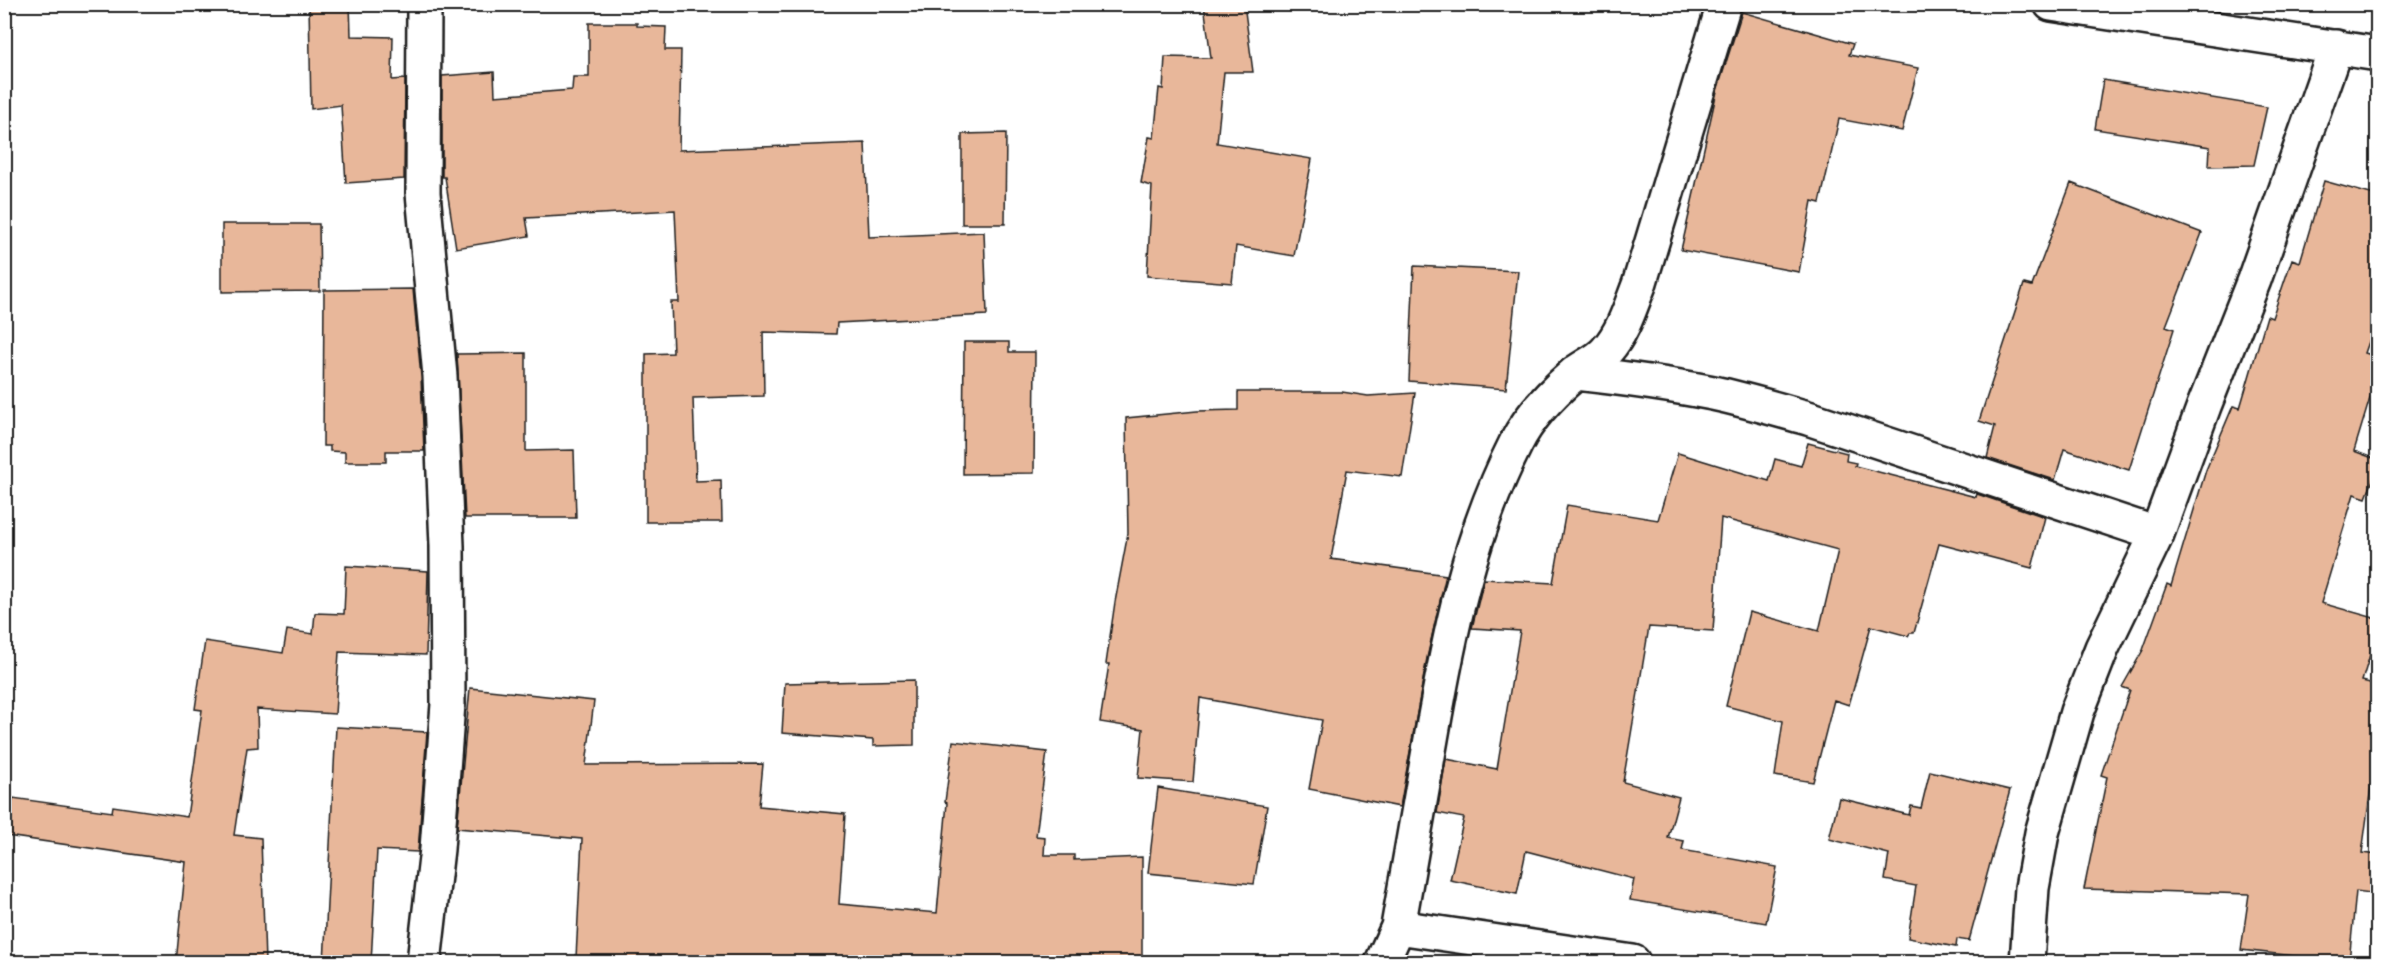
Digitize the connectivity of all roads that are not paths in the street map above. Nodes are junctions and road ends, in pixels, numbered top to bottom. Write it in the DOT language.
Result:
graph roads {
  1 [pos="424,4"];
  2 [pos="1725,4"];
  3 [pos="2051,4"];
  4 [pos="2336,47"];
  5 [pos="2378,54"];
  6 [pos="1576,373"];
  7 [pos="2157,534"];
  8 [pos="1398,927"];
  9 [pos="424,963"];
  10 [pos="1382,963"];
  11 [pos="1633,963"];
  12 [pos="2027,963"];
  1 -- 9 [label="street"];
  2 -- 6 [label="street"];
  3 -- 4 [label="street"];
  4 -- 5 [label="street"];
  4 -- 7 [label="street"];
  6 -- 7 [label="street"];
  6 -- 8 [label="street"];
  7 -- 12 [label="street"];
  8 -- 10 [label="street"];
  8 -- 11 [label="street"];
}
